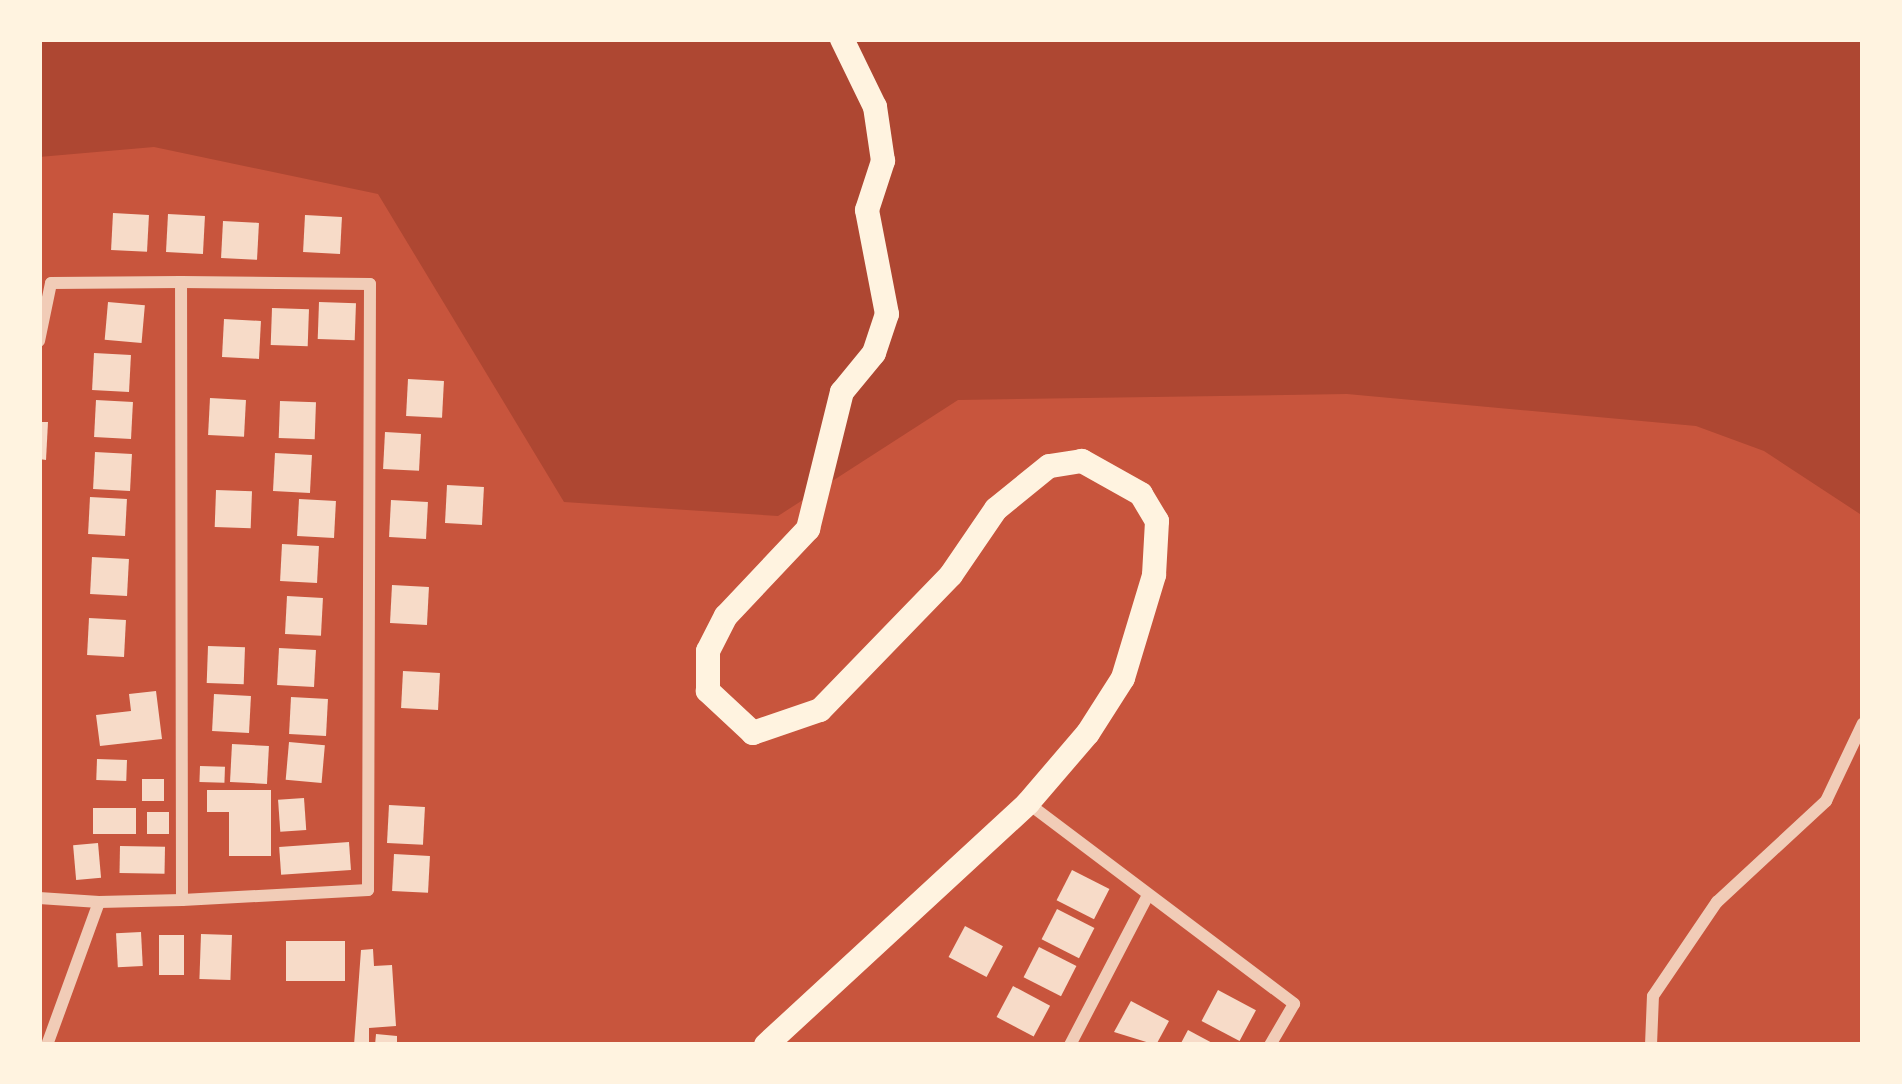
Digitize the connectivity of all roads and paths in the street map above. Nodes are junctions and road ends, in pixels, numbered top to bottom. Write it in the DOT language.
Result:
graph roads {
  1 [pos="842,39"];
  2 [pos="182,282"];
  3 [pos="39,341"];
  4 [pos="1863,723"];
  5 [pos="1028,803"];
  6 [pos="1148,895"];
  7 [pos="39,898"];
  8 [pos="182,900"];
  9 [pos="99,902"];
  10 [pos="47,1045"];
  11 [pos="766,1045"];
  12 [pos="1070,1045"];
  13 [pos="1270,1045"];
  14 [pos="1651,1045"];
  1 -- 5 [label="main road"];
  2 -- 3 [label="street"];
  2 -- 8 [label="street"];
  2 -- 8 [label="street"];
  4 -- 14 [label="street"];
  5 -- 6 [label="street"];
  5 -- 11 [label="main road"];
  6 -- 12 [label="street"];
  6 -- 13 [label="street"];
  7 -- 9 [label="street"];
  8 -- 9 [label="street"];
  9 -- 10 [label="street"];
}
